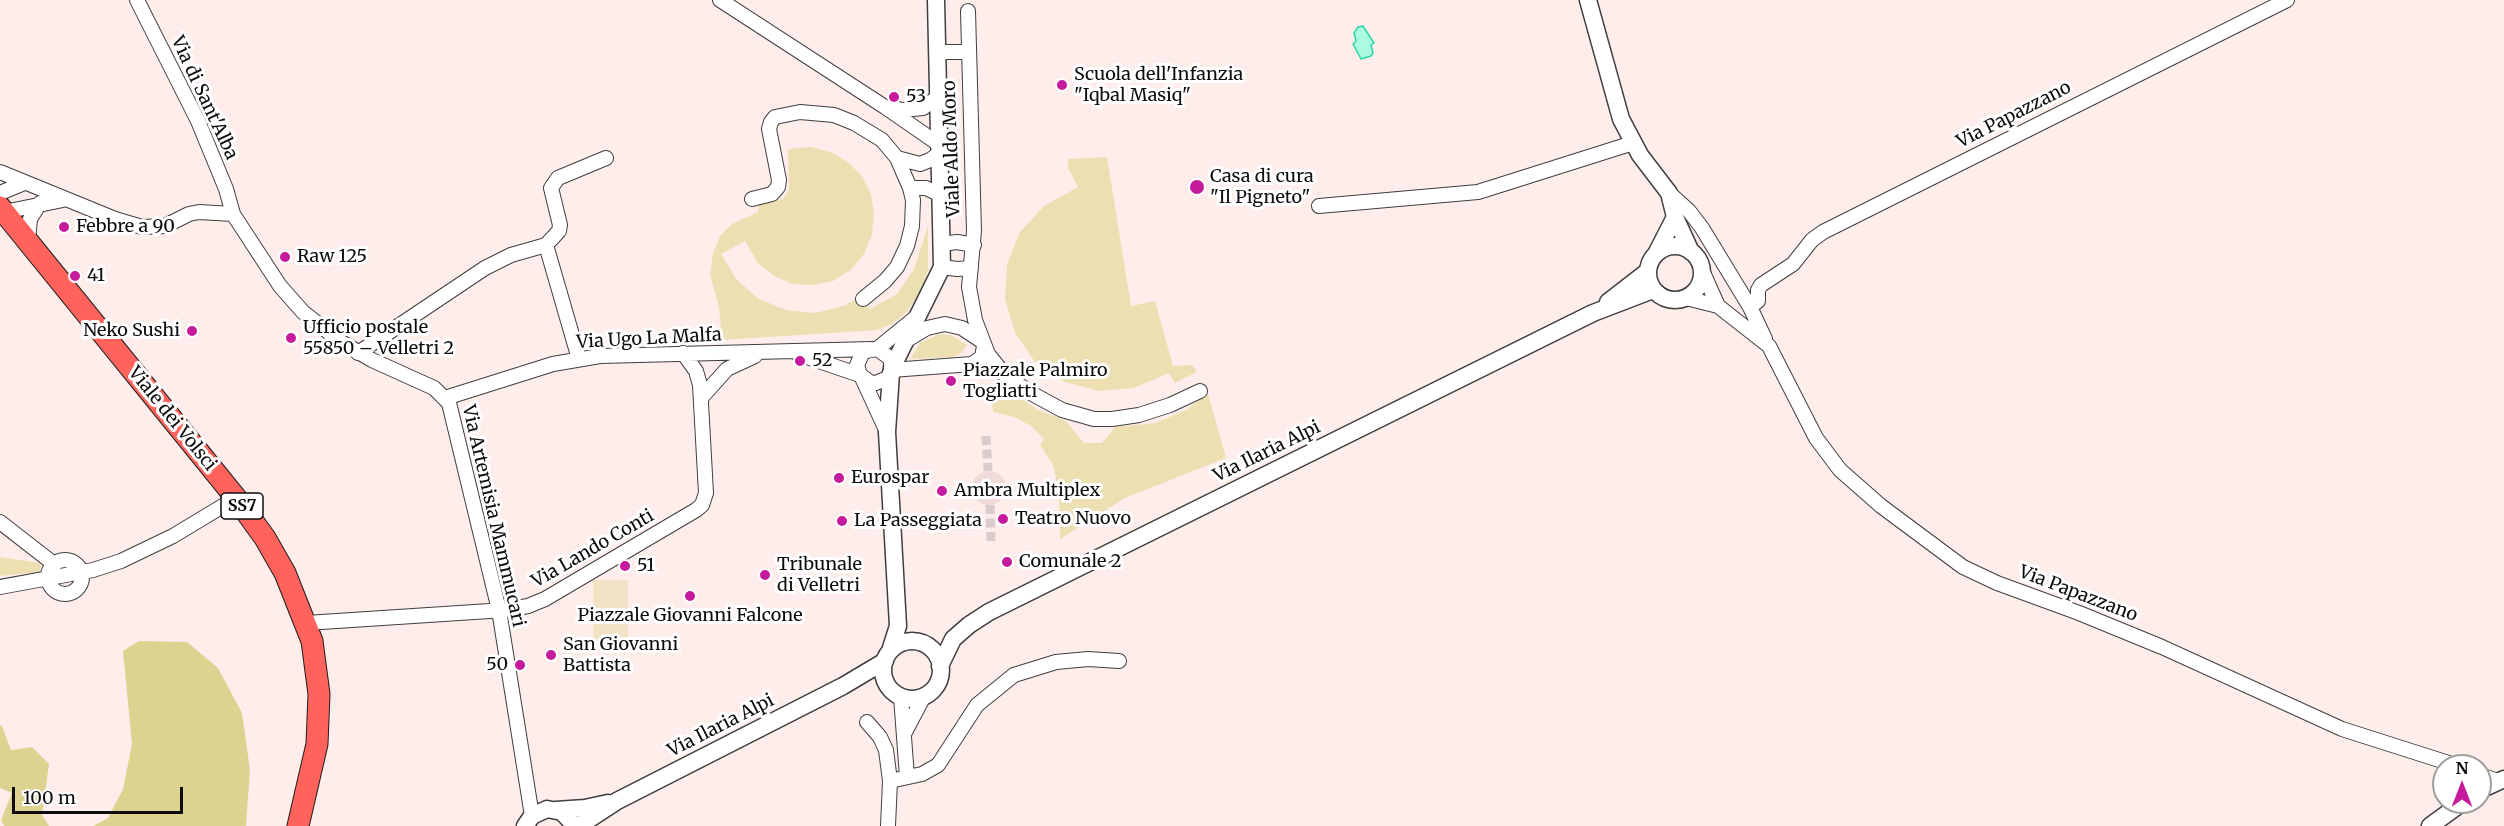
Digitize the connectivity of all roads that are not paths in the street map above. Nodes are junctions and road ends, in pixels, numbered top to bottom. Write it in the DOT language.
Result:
graph roads {
  1 [pos="137,0"];
  2 [pos="720,0"];
  3 [pos="936,0"];
  4 [pos="1588,0"];
  5 [pos="2287,0"];
  6 [pos="968,11"];
  7 [pos="938,52"];
  8 [pos="969,52"];
  9 [pos="939,96"];
  10 [pos="885,106"];
  11 [pos="1633,143"];
  12 [pos="940,149"];
  13 [pos="606,158"];
  14 [pos="897,158"];
  15 [pos="0,172"];
  16 [pos="24,183"];
  17 [pos="910,188"];
  18 [pos="1669,193"];
  19 [pos="941,195"];
  20 [pos="66,199"];
  21 [pos="752,199"];
  22 [pos="40,203"];
  23 [pos="1,204"];
  24 [pos="1319,206"];
  25 [pos="233,214"];
  26 [pos="1675,217"];
  27 [pos="27,241"];
  28 [pos="942,244"];
  29 [pos="974,244"];
  30 [pos="546,245"];
  31 [pos="1691,252"];
  32 [pos="1656,254"];
  33 [pos="942,267"];
  34 [pos="971,268"];
  35 [pos="1702,270"];
  36 [pos="1648,271"];
  37 [pos="1653,290"];
  38 [pos="1686,298"];
  39 [pos="863,299"];
  40 [pos="1718,306"];
  41 [pos="1750,308"];
  42 [pos="1593,313"];
  43 [pos="919,314"];
  44 [pos="907,340"];
  45 [pos="983,344"];
  46 [pos="1769,346"];
  47 [pos="874,349"];
  48 [pos="771,351"];
  49 [pos="788,351"];
  50 [pos="358,352"];
  51 [pos="684,353"];
  52 [pos="579,359"];
  53 [pos="891,370"];
  54 [pos="862,378"];
  55 [pos="1200,391"];
  56 [pos="445,398"];
  57 [pos="701,398"];
  58 [pos="887,432"];
  59 [pos="236,498"];
  60 [pos="0,522"];
  61 [pos="51,571"];
  62 [pos="82,572"];
  63 [pos="0,587"];
  64 [pos="499,610"];
  65 [pos="306,623"];
  66 [pos="898,626"];
  67 [pos="962,630"];
  68 [pos="916,642"];
  69 [pos="887,656"];
  70 [pos="1119,661"];
  71 [pos="940,666"];
  72 [pos="843,686"];
  73 [pos="897,694"];
  74 [pos="924,696"];
  75 [pos="867,723"];
  76 [pos="904,734"];
  77 [pos="2432,758"];
  78 [pos="907,777"];
  79 [pos="890,781"];
  80 [pos="617,801"];
  81 [pos="555,810"];
  82 [pos="2446,814"];
  83 [pos="527,823"];
  84 [pos="298,826"];
  85 [pos="577,826"];
  86 [pos="888,826"];
  87 [pos="2430,826"];
  1 -- 25 [label="street, Via di Sant'Alba"];
  2 -- 10 [label="street"];
  3 -- 7 [label="street, Viale Aldo Moro"];
  4 -- 11 [label="street, Via Papazzano"];
  5 -- 41 [label="street, Via Papazzano"];
  6 -- 8 [label="street, Viale Aldo Moro"];
  7 -- 8 [label="street"];
  7 -- 9 [label="street, Viale Aldo Moro"];
  8 -- 29 [label="street, Viale Aldo Moro"];
  9 -- 10 [label="street"];
  9 -- 12 [label="street, Viale Aldo Moro"];
  10 -- 12 [label="street"];
  11 -- 18 [label="street, Via Papazzano"];
  11 -- 24 [label="street"];
  12 -- 14 [label="street"];
  12 -- 19 [label="street, Viale Aldo Moro"];
  13 -- 30 [label="street"];
  14 -- 17 [label="street"];
  14 -- 21 [label="street"];
  15 -- 16 [label="street"];
  16 -- 20 [label="street"];
  16 -- 23 [label="street"];
  17 -- 19 [label="street"];
  17 -- 39 [label="street"];
  18 -- 26 [label="street, Via Papazzano"];
  18 -- 41 [label="street, Via Papazzano"];
  19 -- 28 [label="street, Viale Aldo Moro"];
  20 -- 22 [label="street"];
  20 -- 25 [label="street"];
  22 -- 23 [label="street"];
  22 -- 27 [label="street"];
  23 -- 27 [label="main road, Viale dei Volsci / SS7"];
  25 -- 50 [label="street, Via Artemisia Mammucari"];
  26 -- 31 [label="street, Via Papazzano"];
  26 -- 32 [label="street"];
  27 -- 59 [label="main road, Viale dei Volsci / SS7"];
  28 -- 29 [label="street"];
  28 -- 33 [label="street"];
  29 -- 34 [label="street"];
  30 -- 50 [label="street"];
  30 -- 52 [label="street"];
  31 -- 32 [label="street"];
  31 -- 35 [label="street"];
  32 -- 36 [label="street"];
  33 -- 34 [label="street"];
  33 -- 43 [label="street"];
  34 -- 45 [label="street"];
  35 -- 38 [label="street"];
  35 -- 40 [label="street, Via Papazzano"];
  36 -- 37 [label="street"];
  36 -- 42 [label="street, Via Ilaria Alpi"];
  37 -- 38 [label="street"];
  37 -- 42 [label="street, Via Ilaria Alpi"];
  38 -- 40 [label="street, Via Papazzano"];
  40 -- 46 [label="street, Via Papazzano"];
  41 -- 46 [label="street, Via Papazzano"];
  42 -- 67 [label="street, Via Ilaria Alpi"];
  43 -- 44 [label="street"];
  43 -- 47 [label="street"];
  44 -- 45 [label="street"];
  44 -- 53 [label="street"];
  45 -- 53 [label="street"];
  45 -- 55 [label="street"];
  46 -- 77 [label="street, Via Papazzano"];
  47 -- 49 [label="street, Via Ugo La Malfa"];
  47 -- 53 [label="street"];
  47 -- 54 [label="street"];
  48 -- 49 [label="street, Via Ugo La Malfa"];
  48 -- 51 [label="street, Via Ugo La Malfa"];
  48 -- 57 [label="street"];
  49 -- 54 [label="street, Via Ugo La Malfa"];
  50 -- 56 [label="street, Via Artemisia Mammucari"];
  51 -- 52 [label="street, Via Ugo La Malfa"];
  51 -- 57 [label="street"];
  52 -- 56 [label="street, Via Ugo La Malfa"];
  53 -- 54 [label="street"];
  53 -- 58 [label="street"];
  54 -- 58 [label="street"];
  56 -- 64 [label="street, Via Artemisia Mammucari"];
  57 -- 64 [label="street, Via Lando Conti"];
  58 -- 66 [label="street"];
  59 -- 62 [label="street"];
  59 -- 65 [label="main road, Viale dei Volsci / SS7"];
  60 -- 61 [label="street"];
  61 -- 62 [label="street"];
  61 -- 62 [label="street"];
  61 -- 63 [label="street"];
  64 -- 65 [label="street, Via Lando Conti"];
  64 -- 83 [label="street, Via Artemisia Mammucari"];
  65 -- 84 [label="main road, Viale dei Volsci / SS7"];
  66 -- 68 [label="street"];
  66 -- 69 [label="street"];
  67 -- 68 [label="street, Via Ilaria Alpi"];
  67 -- 71 [label="street, Via Ilaria Alpi"];
  68 -- 69 [label="street"];
  68 -- 71 [label="street"];
  69 -- 72 [label="street, Via Ilaria Alpi"];
  69 -- 73 [label="street"];
  70 -- 78 [label="street"];
  71 -- 74 [label="street"];
  72 -- 73 [label="street, Via Ilaria Alpi"];
  72 -- 80 [label="street, Via Ilaria Alpi"];
  73 -- 74 [label="street"];
  73 -- 76 [label="street"];
  74 -- 76 [label="street"];
  75 -- 79 [label="street"];
  76 -- 78 [label="street"];
  78 -- 79 [label="street"];
  79 -- 86 [label="street"];
  80 -- 81 [label="street, Via Ilaria Alpi"];
  80 -- 85 [label="street, Via Ilaria Alpi"];
  81 -- 83 [label="street, Via Ilaria Alpi"];
  81 -- 85 [label="street"];
  82 -- 87 [label="street"];
}
